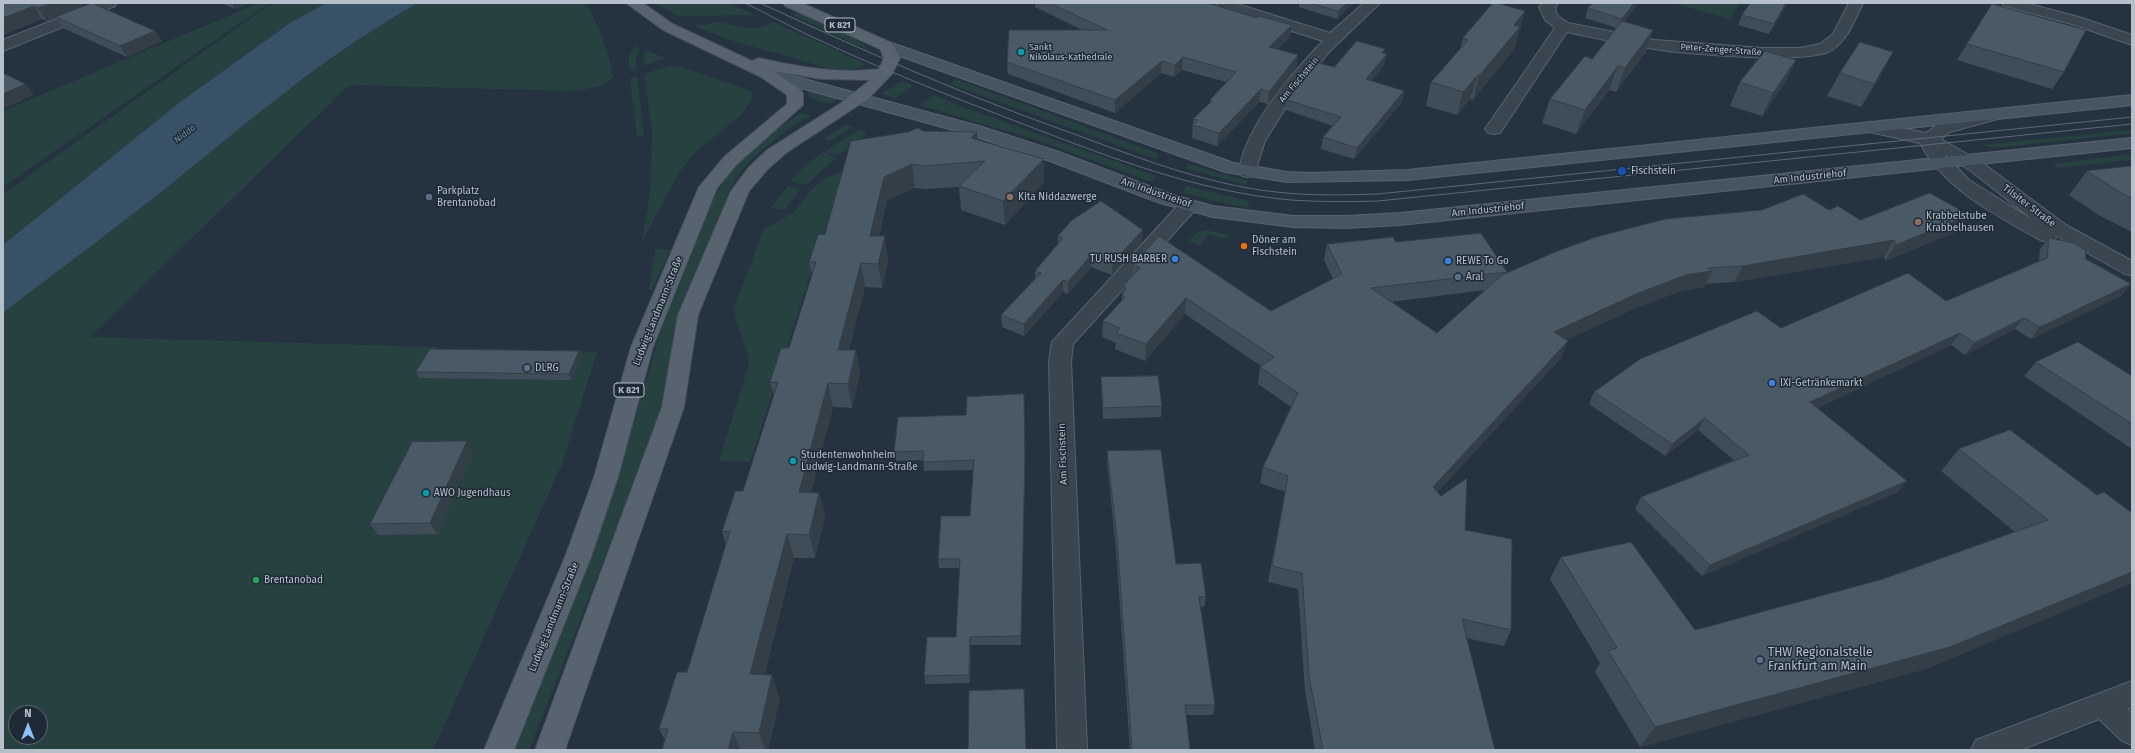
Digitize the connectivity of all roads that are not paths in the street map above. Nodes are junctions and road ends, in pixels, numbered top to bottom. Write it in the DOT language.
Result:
graph roads {
  1 [pos="110,3"];
  2 [pos="633,3"];
  3 [pos="790,3"];
  4 [pos="1222,3"];
  5 [pos="1373,3"];
  6 [pos="1551,3"];
  7 [pos="1856,3"];
  8 [pos="2009,3"];
  9 [pos="1563,27"];
  10 [pos="1334,39"];
  11 [pos="2132,40"];
  12 [pos="3,46"];
  13 [pos="886,46"];
  14 [pos="722,53"];
  15 [pos="884,72"];
  16 [pos="767,74"];
  17 [pos="860,97"];
  18 [pos="2132,100"];
  19 [pos="1991,115"];
  20 [pos="1871,127"];
  21 [pos="1494,129"];
  22 [pos="1928,140"];
  23 [pos="2132,143"];
  24 [pos="1970,161"];
  25 [pos="1940,164"];
  26 [pos="1248,172"];
  27 [pos="1188,206"];
  28 [pos="2132,269"];
  29 [pos="2132,284"];
  30 [pos="2132,694"];
  31 [pos="2104,705"];
  32 [pos="2132,732"];
  33 [pos="499,750"];
  34 [pos="550,750"];
  35 [pos="1072,750"];
  36 [pos="1986,750"];
  1 -- 12 [label="street"];
  2 -- 14 [label="main road, Ludwig-Landmann-Straße / K 821"];
  3 -- 13 [label="main road, K 821"];
  4 -- 10 [label="street"];
  5 -- 10 [label="street, Am Fischstein"];
  6 -- 9 [label="street"];
  7 -- 9 [label="street, Peter-Zenger-Straße"];
  8 -- 11 [label="street"];
  9 -- 21 [label="street"];
  10 -- 26 [label="street, Am Fischstein"];
  13 -- 15 [label="main road"];
  13 -- 26 [label="main road"];
  14 -- 15 [label="main road"];
  14 -- 16 [label="main road, Ludwig-Landmann-Straße / K 821"];
  15 -- 17 [label="main road"];
  16 -- 17 [label="main road, Ludwig-Landmann-Straße"];
  16 -- 33 [label="main road, Ludwig-Landmann-Straße / K 821"];
  17 -- 27 [label="main road, Am Industriehof"];
  17 -- 34 [label="main road"];
  18 -- 19 [label="main road"];
  19 -- 20 [label="main road"];
  19 -- 22 [label="street"];
  20 -- 22 [label="street, Tilsiter Straße"];
  20 -- 26 [label="main road"];
  22 -- 24 [label="street, Tilsiter Straße"];
  22 -- 25 [label="street, Tilsiter Straße"];
  23 -- 24 [label="main road, Am Industriehof"];
  24 -- 25 [label="main road, Am Industriehof"];
  24 -- 28 [label="street, Tilsiter Straße"];
  25 -- 27 [label="main road, Am Industriehof"];
  25 -- 29 [label="street, Tilsiter Straße"];
  27 -- 35 [label="street, Am Fischstein"];
  30 -- 31 [label="street"];
  31 -- 32 [label="street"];
  31 -- 36 [label="street"];
}
